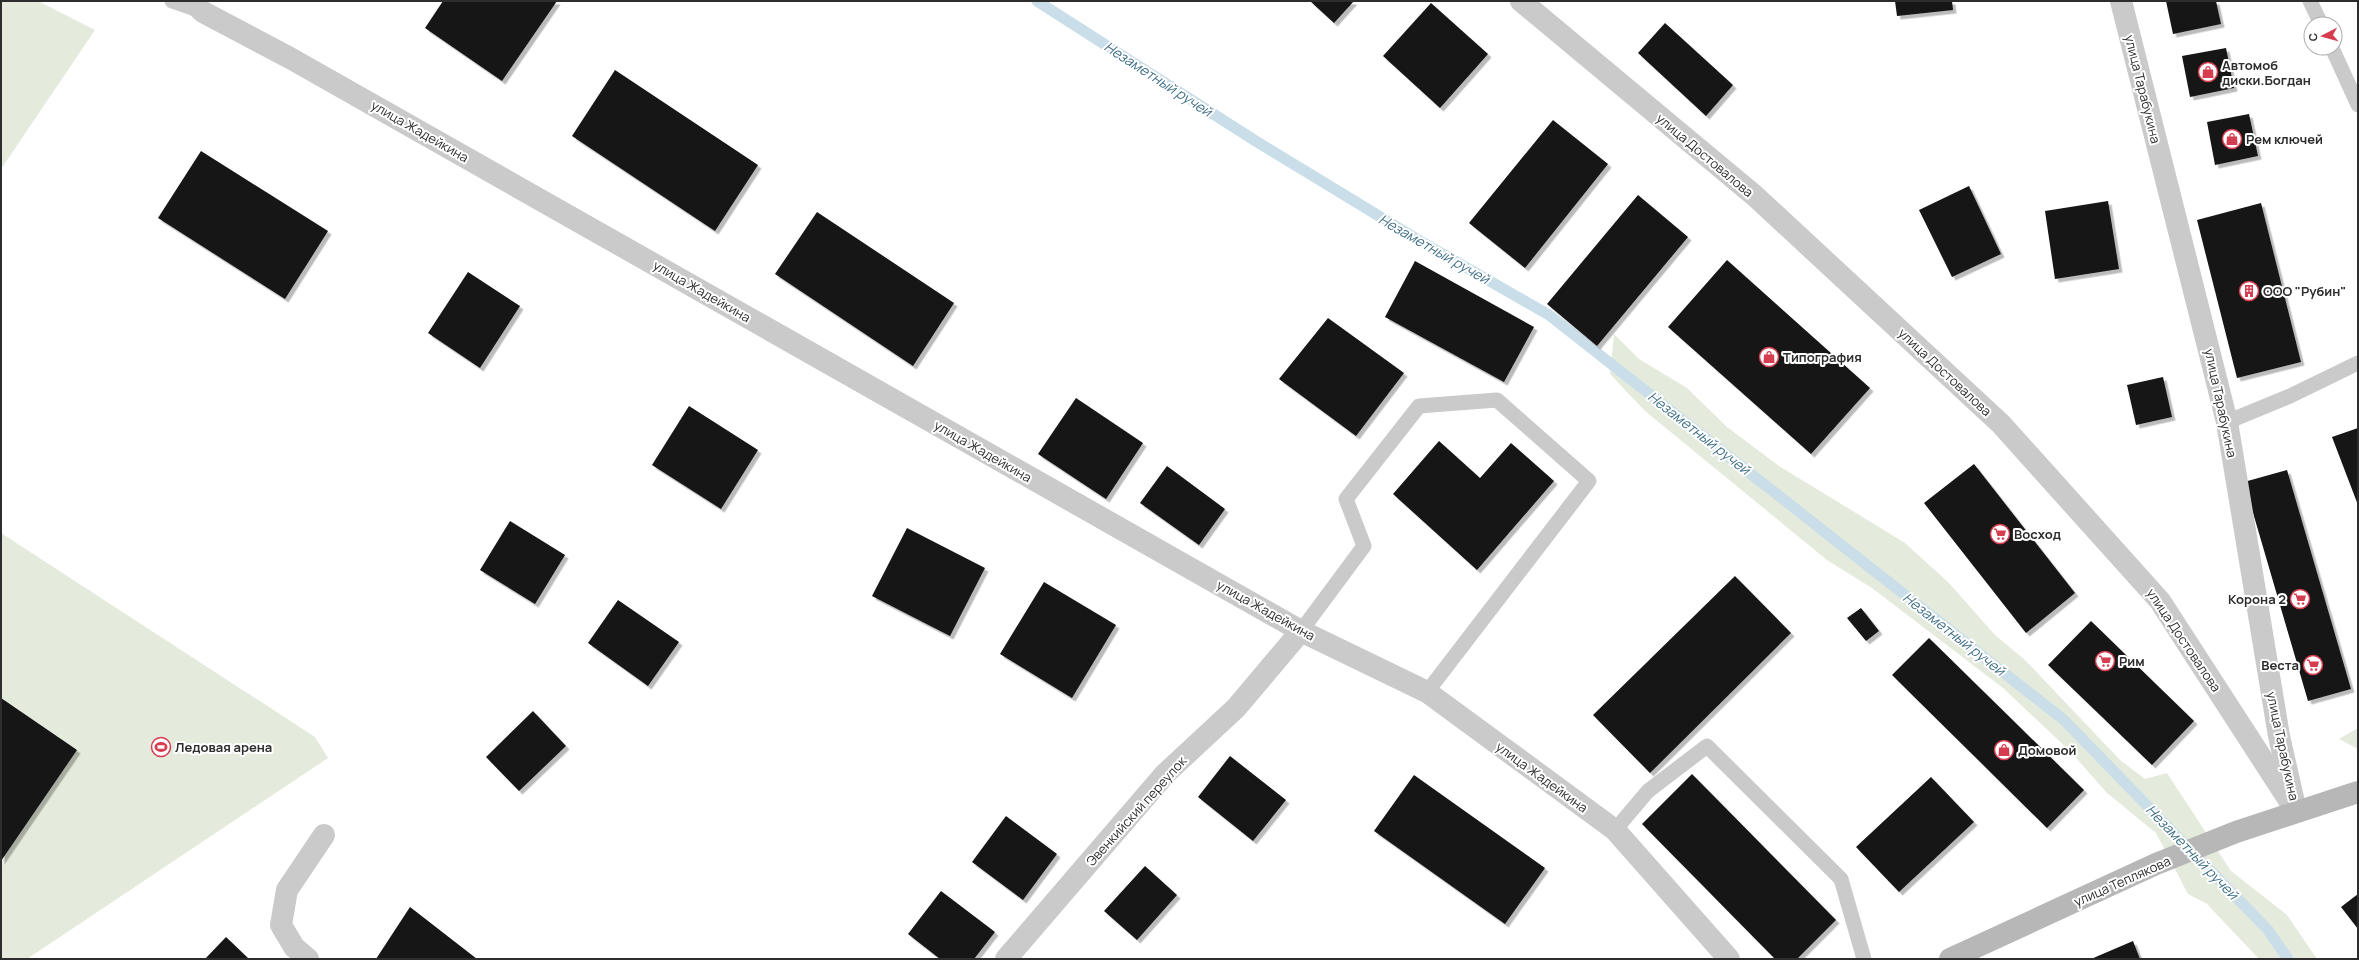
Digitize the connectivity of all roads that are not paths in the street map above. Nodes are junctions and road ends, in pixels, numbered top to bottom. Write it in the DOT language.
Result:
graph roads {
  1 [pos="172,1"];
  2 [pos="1521,1"];
  3 [pos="2121,1"];
  4 [pos="2310,1"];
  5 [pos="198,6"];
  6 [pos="2317,16"];
  7 [pos="2336,56"];
  8 [pos="2358,105"];
  9 [pos="2358,363"];
  10 [pos="2227,422"];
  11 [pos="1302,631"];
  12 [pos="1427,692"];
  13 [pos="2358,792"];
  14 [pos="2296,811"];
  15 [pos="1615,830"];
  16 [pos="324,835"];
  17 [pos="308,959"];
  18 [pos="1006,959"];
  19 [pos="1729,959"];
  20 [pos="1864,959"];
  21 [pos="1950,959"];
  1 -- 5 [label="lane"];
  2 -- 14 [label="street, улица Достовалова"];
  3 -- 10 [label="street, улица Тарабукина"];
  4 -- 6 [label="lane"];
  5 -- 11 [label="street, улица Жадейкина"];
  7 -- 8 [label="lane"];
  9 -- 10 [label="lane"];
  10 -- 14 [label="street, улица Тарабукина"];
  11 -- 12 [label="street, улица Жадейкина"];
  11 -- 12 [label="lane"];
  11 -- 18 [label="street, Эвенкийский переулок"];
  12 -- 15 [label="street, улица Жадейкина"];
  13 -- 14 [label="main road, улица Теплякова"];
  14 -- 21 [label="main road, улица Теплякова"];
  15 -- 19 [label="street, улица Жадейкина"];
  15 -- 20 [label="lane"];
  16 -- 17 [label="street"];
}
